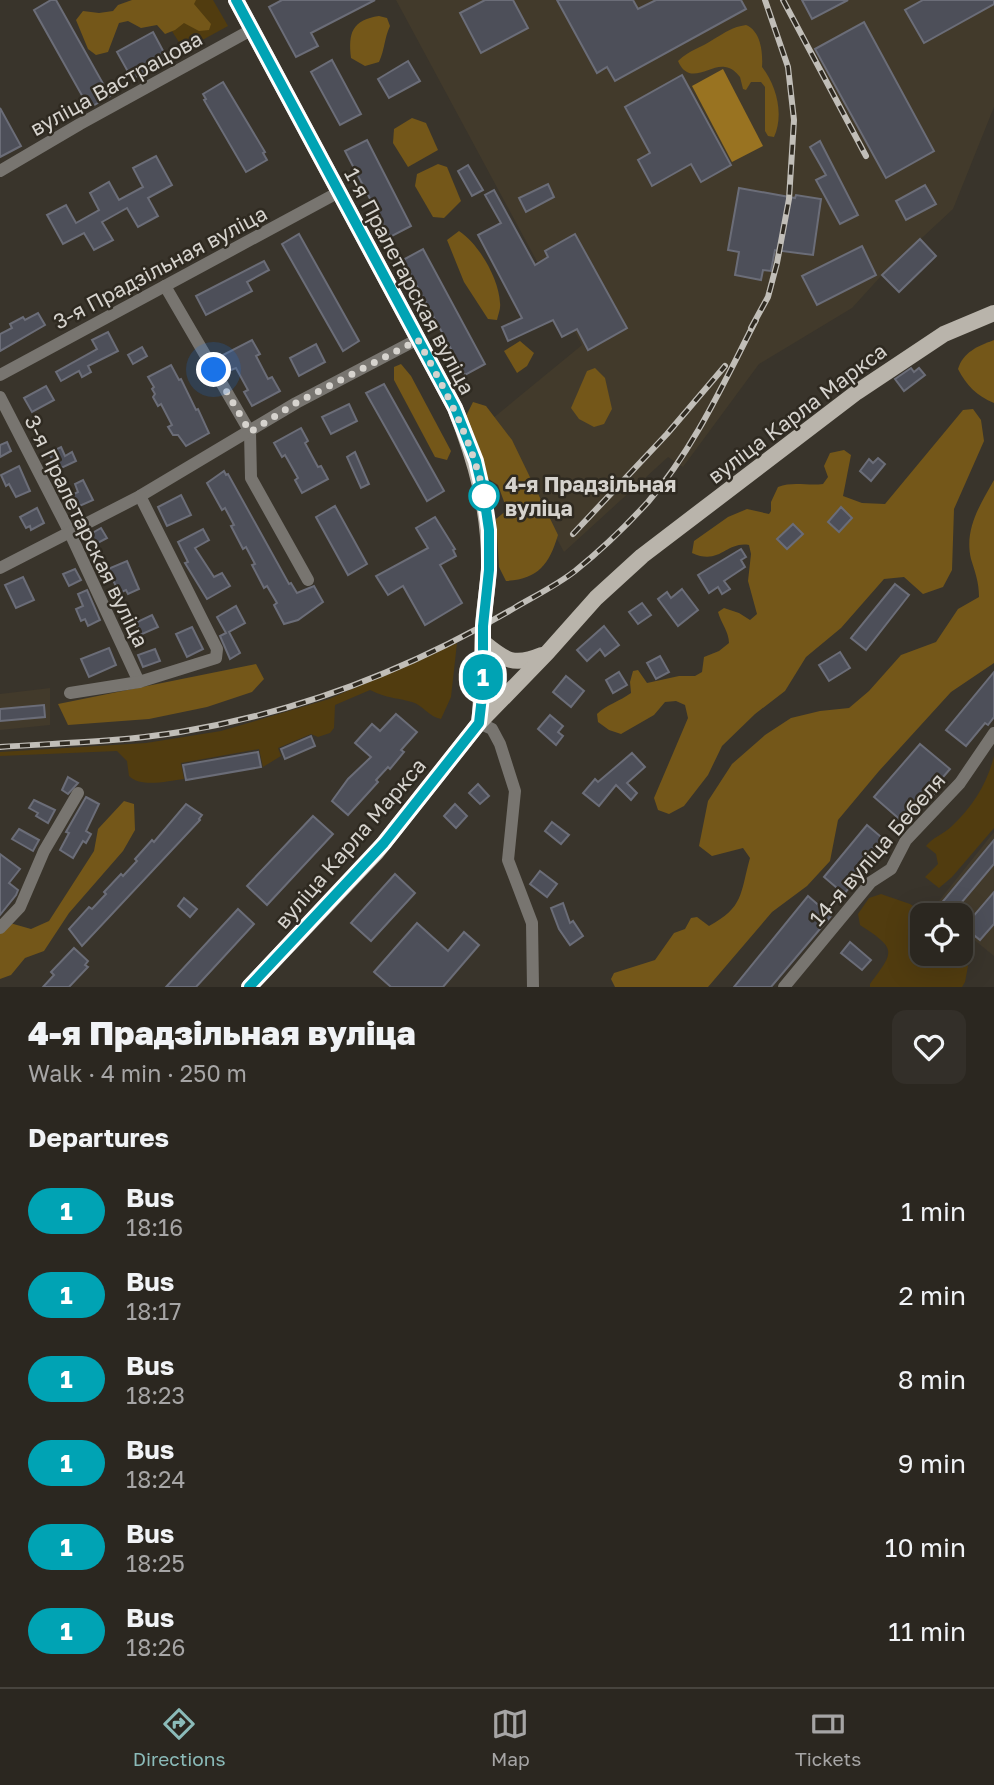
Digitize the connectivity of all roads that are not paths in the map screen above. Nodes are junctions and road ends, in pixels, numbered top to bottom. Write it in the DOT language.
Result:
graph roads {
  1 [pos="236,0"];
  2 [pos="251,30"];
  3 [pos="0,171"];
  4 [pos="339,192"];
  5 [pos="165,286"];
  6 [pos="994,313"];
  7 [pos="418,340"];
  8 [pos="0,375"];
  9 [pos="0,397"];
  10 [pos="250,432"];
  11 [pos="140,496"];
  12 [pos="69,531"];
  13 [pos="0,568"];
  14 [pos="308,580"];
  15 [pos="483,642"];
  16 [pos="547,653"];
  17 [pos="139,682"];
  18 [pos="71,693"];
  19 [pos="479,723"];
  20 [pos="994,733"];
  21 [pos="78,793"];
  22 [pos="0,928"];
  23 [pos="249,987"];
  24 [pos="533,987"];
  25 [pos="784,987"];
  1 -- 2 [label="main road, 1-я Пралетарская вуліца"];
  2 -- 3 [label="street, вуліца Вастрацова"];
  2 -- 4 [label="main road, 1-я Пралетарская вуліца"];
  4 -- 5 [label="street, 3-я Прадзільная вуліца"];
  4 -- 7 [label="main road, 1-я Пралетарская вуліца"];
  5 -- 8 [label="street, 3-я Прадзільная вуліца"];
  5 -- 10 [label="street"];
  6 -- 16 [label="main road, вуліца Карла Маркса"];
  7 -- 10 [label="street"];
  7 -- 15 [label="main road, 1-я Пралетарская вуліца"];
  9 -- 12 [label="street, 3-я Пралетарская вуліца"];
  10 -- 11 [label="street"];
  10 -- 14 [label="street"];
  11 -- 12 [label="street"];
  11 -- 17 [label="street"];
  12 -- 13 [label="street"];
  12 -- 17 [label="street, 3-я Пралетарская вуліца"];
  15 -- 16 [label="main road"];
  15 -- 19 [label="main road"];
  16 -- 19 [label="main road, вуліца Карла Маркса"];
  17 -- 18 [label="street"];
  19 -- 23 [label="main road, вуліца Карла Маркса"];
  19 -- 24 [label="street"];
  20 -- 25 [label="street, 14-я вуліца Бебеля"];
  21 -- 22 [label="street"];
}
